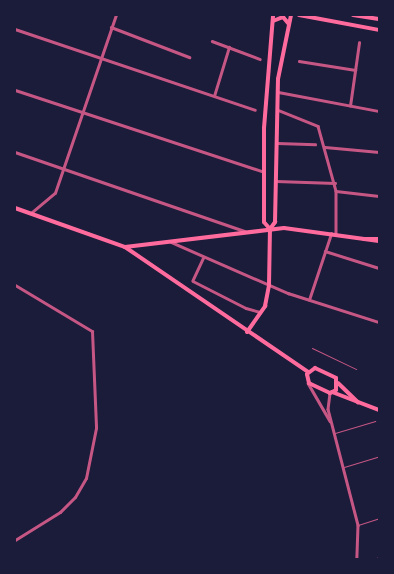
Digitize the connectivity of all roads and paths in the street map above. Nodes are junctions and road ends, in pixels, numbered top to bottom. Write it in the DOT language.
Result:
graph roads {
  1 [pos="116,15"];
  2 [pos="273,15"];
  3 [pos="291,15"];
  4 [pos="298,15"];
  5 [pos="353,15"];
  6 [pos="379,20"];
  7 [pos="272,22"];
  8 [pos="288,23"];
  9 [pos="111,27"];
  10 [pos="15,30"];
  11 [pos="379,30"];
  12 [pos="212,41"];
  13 [pos="359,43"];
  14 [pos="229,47"];
  15 [pos="188,57"];
  16 [pos="100,58"];
  17 [pos="260,59"];
  18 [pos="299,61"];
  19 [pos="355,70"];
  20 [pos="15,90"];
  21 [pos="278,92"];
  22 [pos="214,96"];
  23 [pos="350,106"];
  24 [pos="255,110"];
  25 [pos="276,110"];
  26 [pos="379,111"];
  27 [pos="81,112"];
  28 [pos="275,143"];
  29 [pos="315,144"];
  30 [pos="325,147"];
  31 [pos="15,152"];
  32 [pos="379,152"];
  33 [pos="62,168"];
  34 [pos="264,172"];
  35 [pos="274,181"];
  36 [pos="335,184"];
  37 [pos="336,191"];
  38 [pos="379,196"];
  39 [pos="15,208"];
  40 [pos="31,213"];
  41 [pos="270,229"];
  42 [pos="247,232"];
  43 [pos="331,234"];
  44 [pos="336,235"];
  45 [pos="379,240"];
  46 [pos="170,242"];
  47 [pos="125,247"];
  48 [pos="325,251"];
  49 [pos="204,257"];
  50 [pos="379,268"];
  51 [pos="15,285"];
  52 [pos="269,285"];
  53 [pos="310,300"];
  54 [pos="262,312"];
  55 [pos="379,322"];
  56 [pos="247,332"];
  57 [pos="312,348"];
  58 [pos="356,369"];
  59 [pos="308,372"];
  60 [pos="308,380"];
  61 [pos="338,383"];
  62 [pos="331,393"];
  63 [pos="359,403"];
  64 [pos="379,410"];
  65 [pos="374,421"];
  66 [pos="332,425"];
  67 [pos="334,433"];
  68 [pos="379,456"];
  69 [pos="344,467"];
  70 [pos="379,518"];
  71 [pos="358,525"];
  72 [pos="15,540"];
  73 [pos="379,557"];
  74 [pos="357,559"];
  75 [pos="373,559"];
  1 -- 9 [label="street"];
  2 -- 7 [label="main road"];
  3 -- 8 [label="main road"];
  4 -- 11 [label="main road"];
  5 -- 6 [label="main road"];
  7 -- 8 [label="main road"];
  7 -- 34 [label="main road"];
  8 -- 21 [label="main road"];
  9 -- 15 [label="street"];
  9 -- 16 [label="street"];
  10 -- 16 [label="street"];
  12 -- 14 [label="street"];
  13 -- 19 [label="street"];
  14 -- 17 [label="street"];
  14 -- 22 [label="street"];
  16 -- 22 [label="street"];
  16 -- 27 [label="street"];
  18 -- 19 [label="street"];
  19 -- 23 [label="street"];
  20 -- 27 [label="street"];
  21 -- 23 [label="street"];
  21 -- 25 [label="main road"];
  22 -- 24 [label="street"];
  23 -- 26 [label="street"];
  25 -- 28 [label="main road"];
  25 -- 30 [label="street"];
  27 -- 33 [label="street"];
  27 -- 34 [label="street"];
  28 -- 29 [label="street"];
  28 -- 35 [label="main road"];
  30 -- 32 [label="street"];
  30 -- 36 [label="street"];
  31 -- 33 [label="street"];
  33 -- 40 [label="street"];
  33 -- 42 [label="street"];
  34 -- 41 [label="main road"];
  35 -- 36 [label="street"];
  35 -- 41 [label="main road"];
  36 -- 37 [label="street"];
  37 -- 38 [label="street"];
  37 -- 44 [label="street"];
  39 -- 40 [label="main road"];
  40 -- 47 [label="main road"];
  41 -- 42 [label="main road"];
  41 -- 43 [label="main road"];
  41 -- 52 [label="main road"];
  42 -- 46 [label="main road"];
  43 -- 44 [label="main road"];
  43 -- 48 [label="street"];
  44 -- 45 [label="main road"];
  46 -- 47 [label="main road"];
  46 -- 49 [label="street"];
  47 -- 56 [label="main road"];
  48 -- 50 [label="street"];
  48 -- 53 [label="street"];
  49 -- 52 [label="street"];
  49 -- 54 [label="street"];
  51 -- 72 [label="street"];
  52 -- 53 [label="street"];
  52 -- 54 [label="main road"];
  53 -- 55 [label="street"];
  54 -- 56 [label="main road"];
  56 -- 59 [label="main road"];
  57 -- 58 [label="lane"];
  59 -- 60 [label="main road"];
  59 -- 61 [label="main road"];
  60 -- 62 [label="main road"];
  60 -- 66 [label="street"];
  61 -- 62 [label="main road"];
  61 -- 63 [label="main road"];
  62 -- 63 [label="main road"];
  62 -- 66 [label="street"];
  63 -- 64 [label="main road"];
  65 -- 67 [label="lane"];
  66 -- 67 [label="street"];
  67 -- 69 [label="street"];
  68 -- 69 [label="lane"];
  69 -- 71 [label="street"];
  70 -- 71 [label="lane"];
  71 -- 74 [label="street"];
  73 -- 75 [label="lane"];
}
